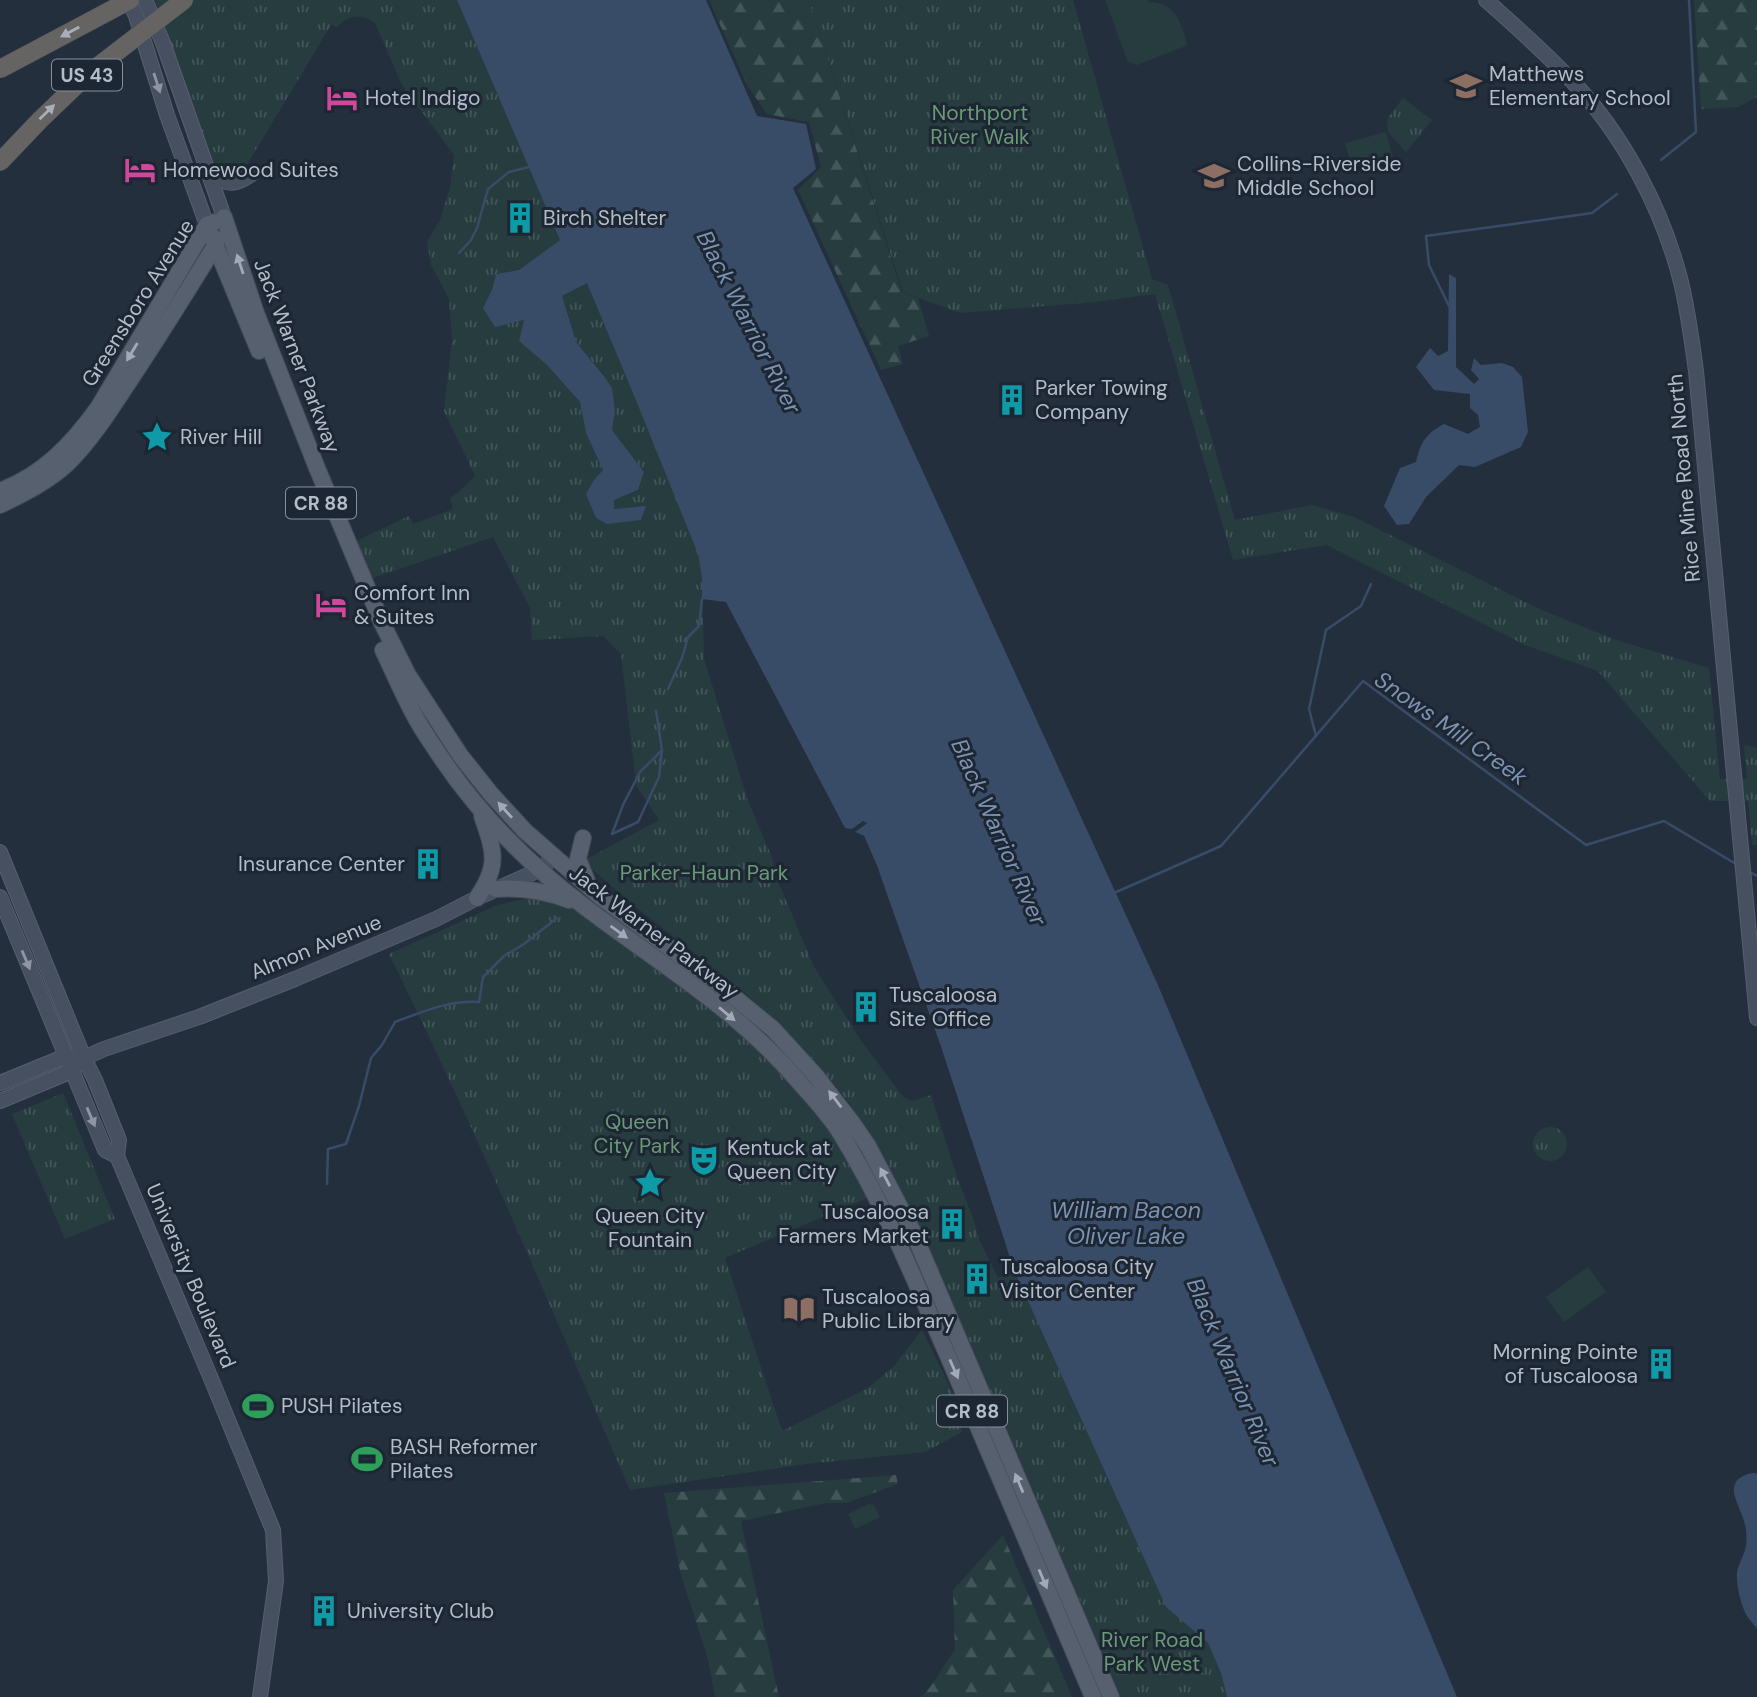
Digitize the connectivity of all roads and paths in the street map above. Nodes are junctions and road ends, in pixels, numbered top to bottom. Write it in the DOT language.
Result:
graph roads {
  1 [pos="129,0"];
  2 [pos="145,0"];
  3 [pos="184,0"];
  4 [pos="1486,0"];
  5 [pos="0,69"];
  6 [pos="0,162"];
  7 [pos="253,173"];
  8 [pos="210,176"];
  9 [pos="224,217"];
  10 [pos="208,225"];
  11 [pos="215,246"];
  12 [pos="197,275"];
  13 [pos="231,281"];
  14 [pos="0,491"];
  15 [pos="0,505"];
  16 [pos="480,810"];
  17 [pos="583,838"];
  18 [pos="0,852"];
  19 [pos="555,856"];
  20 [pos="539,870"];
  21 [pos="496,889"];
  22 [pos="591,889"];
  23 [pos="0,897"];
  24 [pos="477,898"];
  25 [pos="584,906"];
  26 [pos="1757,1018"];
  27 [pos="66,1056"];
  28 [pos="84,1058"];
  29 [pos="72,1071"];
  30 [pos="0,1083"];
  31 [pos="0,1101"];
  32 [pos="117,1156"];
  33 [pos="260,1697"];
  34 [pos="1093,1697"];
  35 [pos="1111,1697"];
  1 -- 5 [label="highway, US 43, one-way, bridge"];
  1 -- 10 [label="main road, Jack Warner Parkway / CR 88, one-way"];
  2 -- 8 [label="main road, Jack Warner Parkway"];
  6 -- 3 [label="highway, US 43, one-way, bridge"];
  4 -- 26 [label="main road, Rice Mine Road North"];
  7 -- 8 [label="main road"];
  8 -- 9 [label="main road, Jack Warner Parkway"];
  9 -- 10 [label="main road, Greensboro Avenue"];
  9 -- 11 [label="main road, Greensboro Avenue"];
  19 -- 9 [label="main road, Jack Warner Parkway, one-way"];
  10 -- 11 [label="main road, Jack Warner Parkway / CR 88"];
  10 -- 14 [label="main road, Greensboro Avenue, one-way"];
  11 -- 12 [label="main road, Greensboro Avenue"];
  11 -- 13 [label="main road, Jack Warner Parkway / CR 88"];
  12 -- 13 [label="main road"];
  12 -- 15 [label="main road, Greensboro Avenue"];
  13 -- 16 [label="main road, Jack Warner Parkway / CR 88"];
  16 -- 20 [label="main road, Jack Warner Parkway / CR 88"];
  16 -- 24 [label="main road"];
  17 -- 22 [label="main road"];
  18 -- 28 [label="main road, University Boulevard"];
  19 -- 20 [label="main road, Almon Avenue"];
  19 -- 22 [label="main road, Jack Warner Parkway"];
  20 -- 21 [label="main road, Almon Avenue"];
  20 -- 25 [label="main road, Jack Warner Parkway / CR 88"];
  21 -- 24 [label="main road, Almon Avenue"];
  21 -- 25 [label="main road"];
  35 -- 22 [label="main road, Jack Warner Parkway, one-way"];
  23 -- 27 [label="main road, University Boulevard, one-way"];
  24 -- 28 [label="main road, Almon Avenue"];
  25 -- 34 [label="main road, Jack Warner Parkway / CR 88, one-way"];
  27 -- 28 [label="main road, Almon Avenue"];
  27 -- 29 [label="main road, University Boulevard"];
  27 -- 30 [label="main road, Almon Avenue"];
  28 -- 29 [label="main road, Almon Avenue"];
  28 -- 32 [label="main road, University Boulevard"];
  29 -- 31 [label="main road, Almon Avenue"];
  29 -- 32 [label="main road, University Boulevard, one-way"];
  32 -- 33 [label="main road, University Boulevard"];
}
